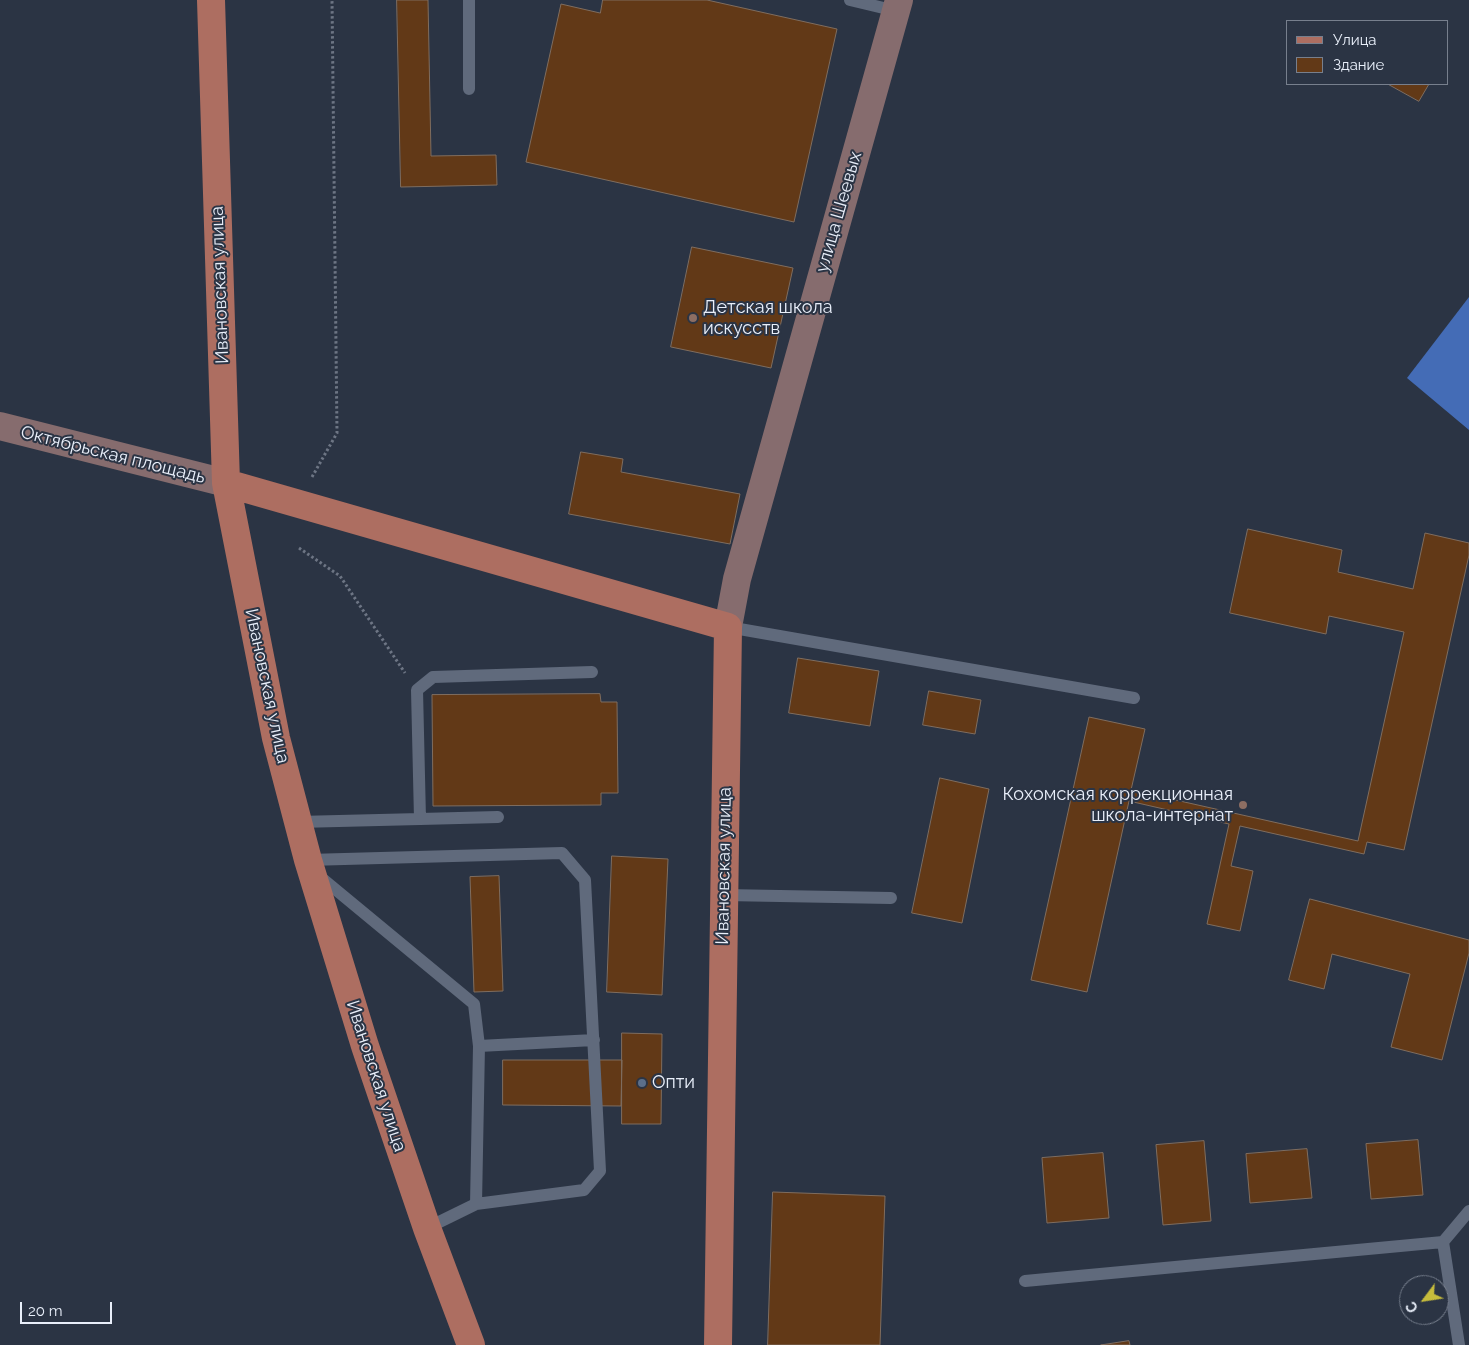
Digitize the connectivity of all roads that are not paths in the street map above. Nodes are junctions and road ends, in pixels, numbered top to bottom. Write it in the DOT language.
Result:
graph roads {
  1 [pos="212,0"];
  2 [pos="469,0"];
  3 [pos="850,0"];
  4 [pos="897,5"];
  5 [pos="469,89"];
  6 [pos="0,426"];
  7 [pos="226,484"];
  8 [pos="728,627"];
  9 [pos="592,672"];
  10 [pos="1134,698"];
  11 [pos="498,817"];
  12 [pos="420,819"];
  13 [pos="298,822"];
  14 [pos="309,865"];
  15 [pos="724,896"];
  16 [pos="891,898"];
  17 [pos="594,1040"];
  18 [pos="479,1046"];
  19 [pos="476,1204"];
  20 [pos="1469,1211"];
  21 [pos="427,1228"];
  22 [pos="1443,1242"];
  23 [pos="1025,1281"];
  24 [pos="471,1345"];
  25 [pos="718,1345"];
  26 [pos="1460,1345"];
  1 -- 7 [label="main road, Ивановская улица"];
  2 -- 5 [label="lane"];
  3 -- 4 [label="lane"];
  4 -- 8 [label="main road, улица Шеевых"];
  6 -- 7 [label="main road, Октябрьская площадь"];
  7 -- 8 [label="main road"];
  7 -- 13 [label="main road, Ивановская улица"];
  8 -- 10 [label="lane"];
  8 -- 15 [label="main road, Ивановская улица"];
  9 -- 12 [label="lane"];
  11 -- 12 [label="lane"];
  12 -- 13 [label="lane"];
  13 -- 14 [label="main road, Ивановская улица"];
  14 -- 17 [label="lane"];
  14 -- 18 [label="lane"];
  14 -- 21 [label="main road, Ивановская улица"];
  15 -- 16 [label="lane"];
  15 -- 25 [label="main road, Ивановская улица"];
  17 -- 18 [label="lane"];
  17 -- 19 [label="lane"];
  18 -- 19 [label="lane"];
  19 -- 21 [label="lane"];
  20 -- 22 [label="lane"];
  21 -- 24 [label="main road, Ивановская улица"];
  22 -- 23 [label="lane"];
  22 -- 26 [label="lane"];
}
